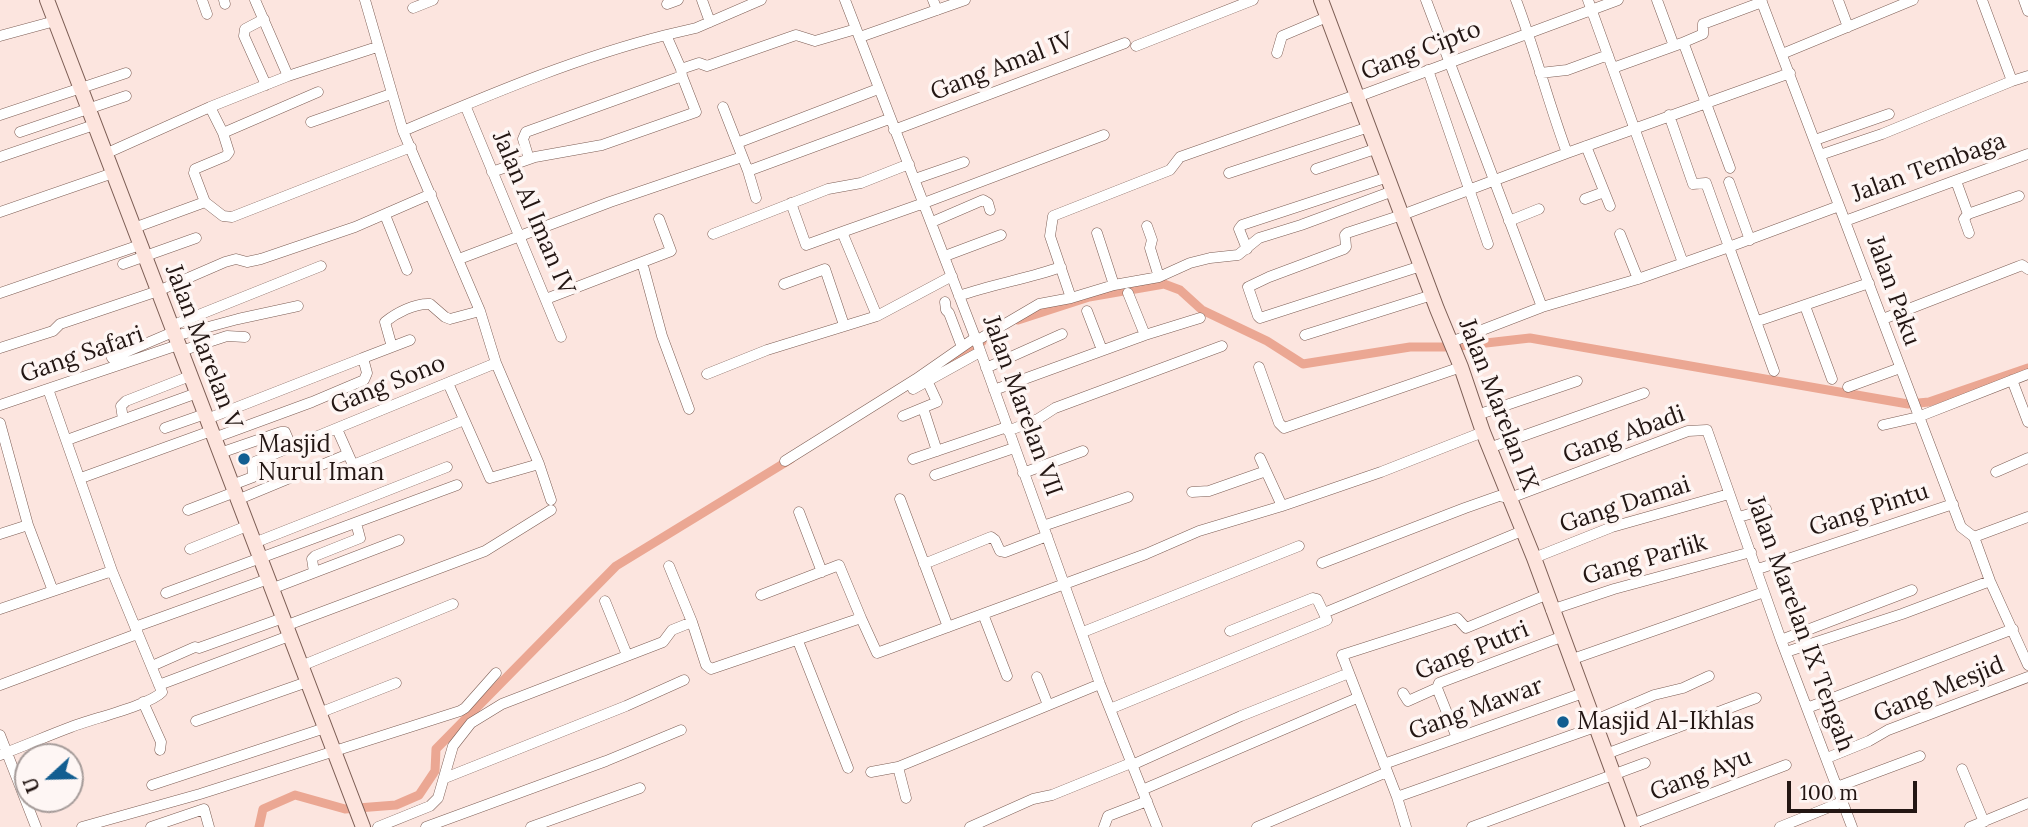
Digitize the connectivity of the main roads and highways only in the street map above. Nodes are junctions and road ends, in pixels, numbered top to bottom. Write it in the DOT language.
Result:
graph roads {
  1 [pos="47,0"];
  2 [pos="1321,0"];
  3 [pos="361,821"];
  4 [pos="1633,825"];
  1 -- 3 [label="main road, Jalan Marelan V"];
  2 -- 4 [label="main road, Jalan Marelan IX"];
}
